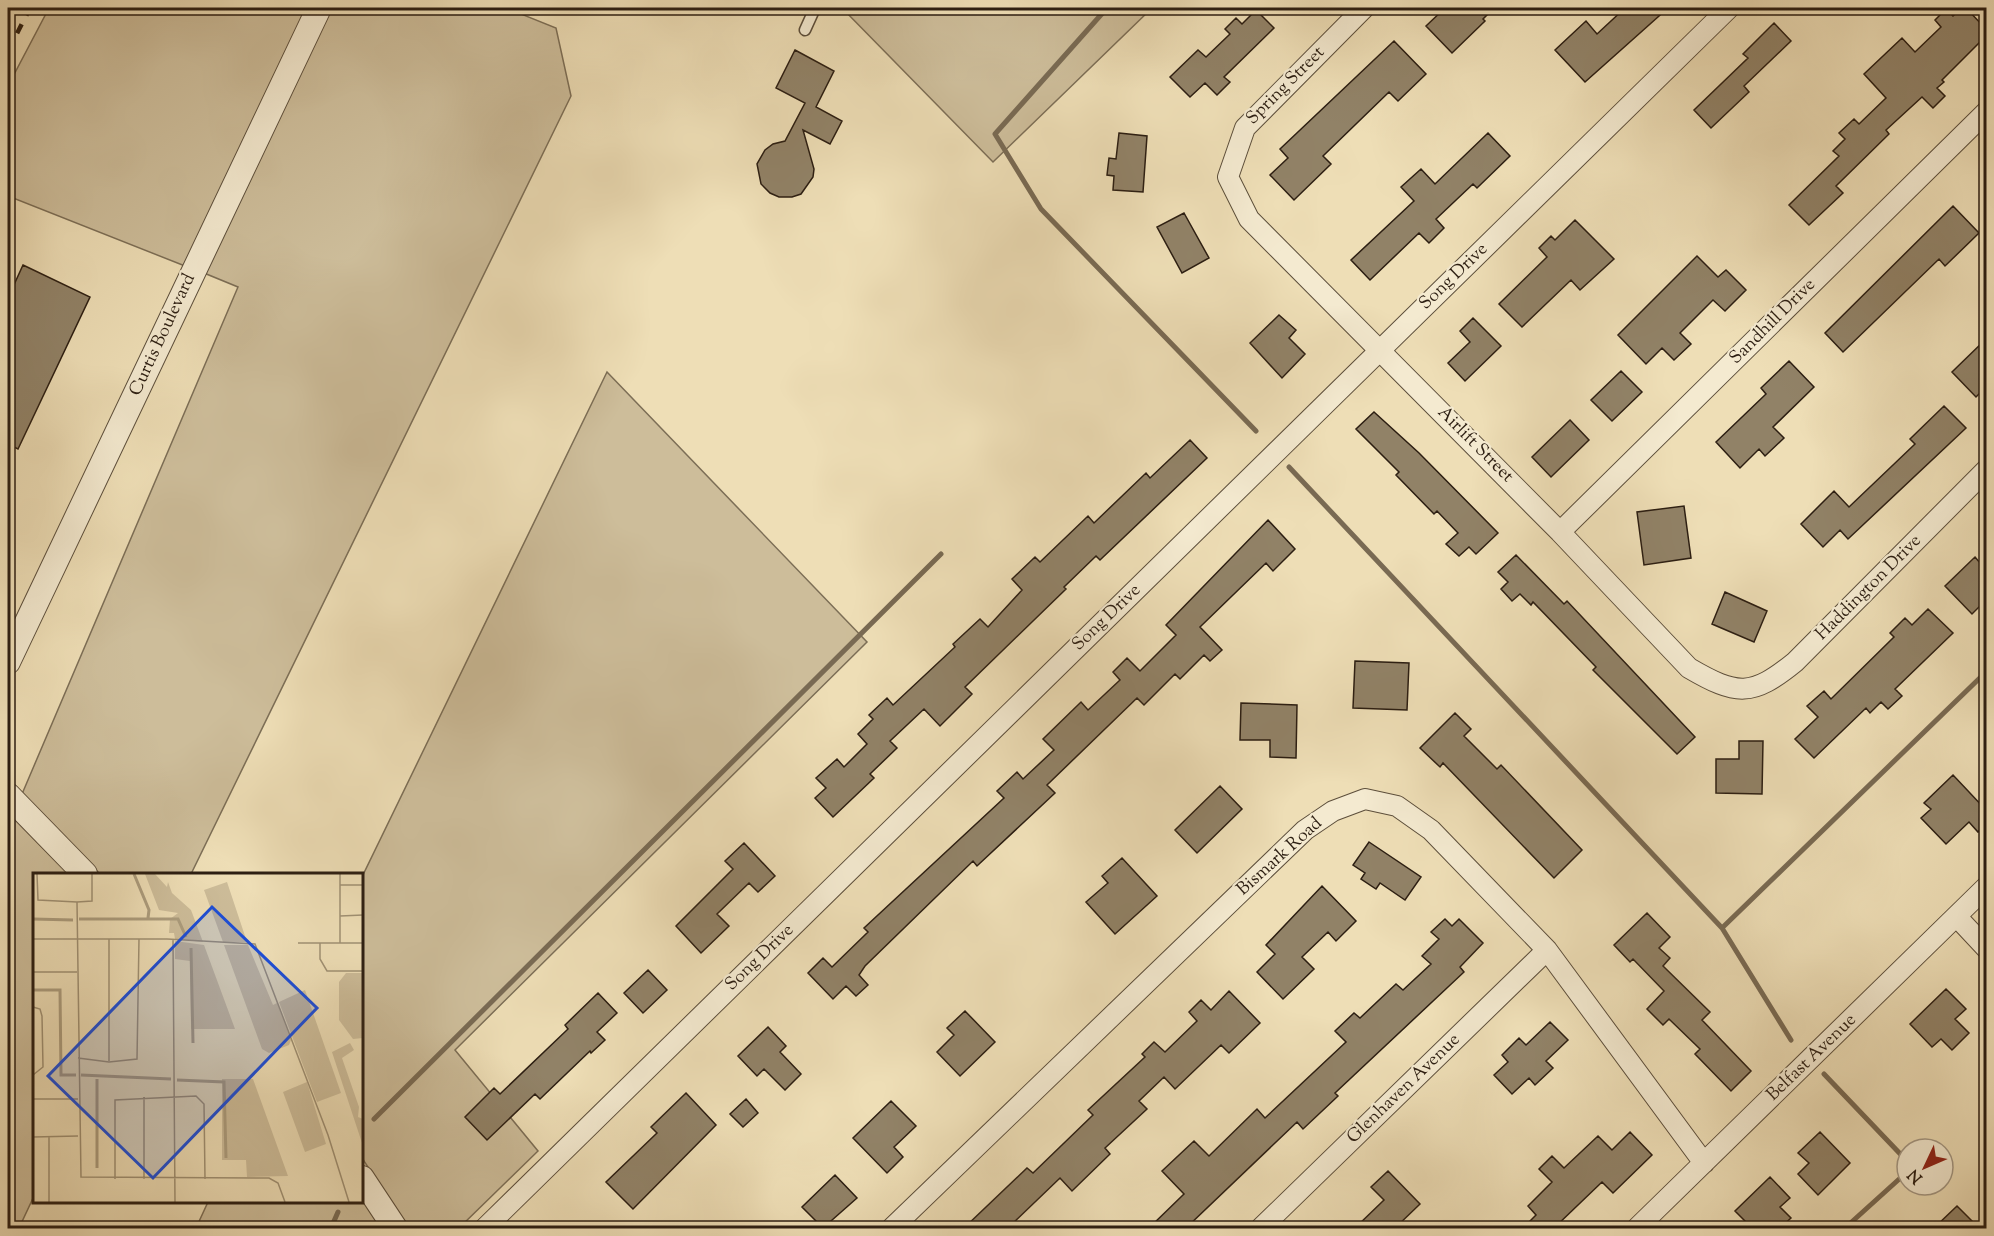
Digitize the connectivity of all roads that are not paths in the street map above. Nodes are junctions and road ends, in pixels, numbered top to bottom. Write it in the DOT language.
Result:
graph roads {
  1 [pos="319,8"];
  2 [pos="815,8"];
  3 [pos="1364,8"];
  4 [pos="1729,8"];
  5 [pos="805,30"];
  6 [pos="1986,112"];
  7 [pos="1228,177"];
  8 [pos="1380,350"];
  9 [pos="1986,470"];
  10 [pos="1560,532"];
  11 [pos="8,662"];
  12 [pos="1742,690"];
  13 [pos="8,795"];
  14 [pos="84,873"];
  15 [pos="1986,887"];
  16 [pos="1957,916"];
  17 [pos="1986,948"];
  18 [pos="1547,950"];
  19 [pos="1704,1163"];
  20 [pos="363,1180"];
  21 [pos="395,1228"];
  22 [pos="485,1228"];
  23 [pos="892,1228"];
  24 [pos="1261,1228"];
  25 [pos="1637,1228"];
  1 -- 11 [label="street, Curtis Boulevard"];
  2 -- 5 [label="lane"];
  3 -- 7 [label="street, Spring Street"];
  4 -- 8 [label="street, Song Drive"];
  6 -- 10 [label="street, Sandhill Drive"];
  7 -- 8 [label="street, Airlift Street"];
  8 -- 10 [label="street, Airlift Street"];
  8 -- 22 [label="street, Song Drive"];
  9 -- 12 [label="street, Haddington Drive"];
  10 -- 12 [label="street, Airlift Street"];
  13 -- 14 [label="street"];
  15 -- 16 [label="street, Belfast Avenue"];
  16 -- 17 [label="street"];
  16 -- 19 [label="street, Belfast Avenue"];
  18 -- 19 [label="street, Bismark Road"];
  18 -- 23 [label="street, Bismark Road"];
  18 -- 24 [label="street, Glenhaven Avenue"];
  19 -- 25 [label="street, Belfast Avenue"];
  20 -- 21 [label="street"];
}
